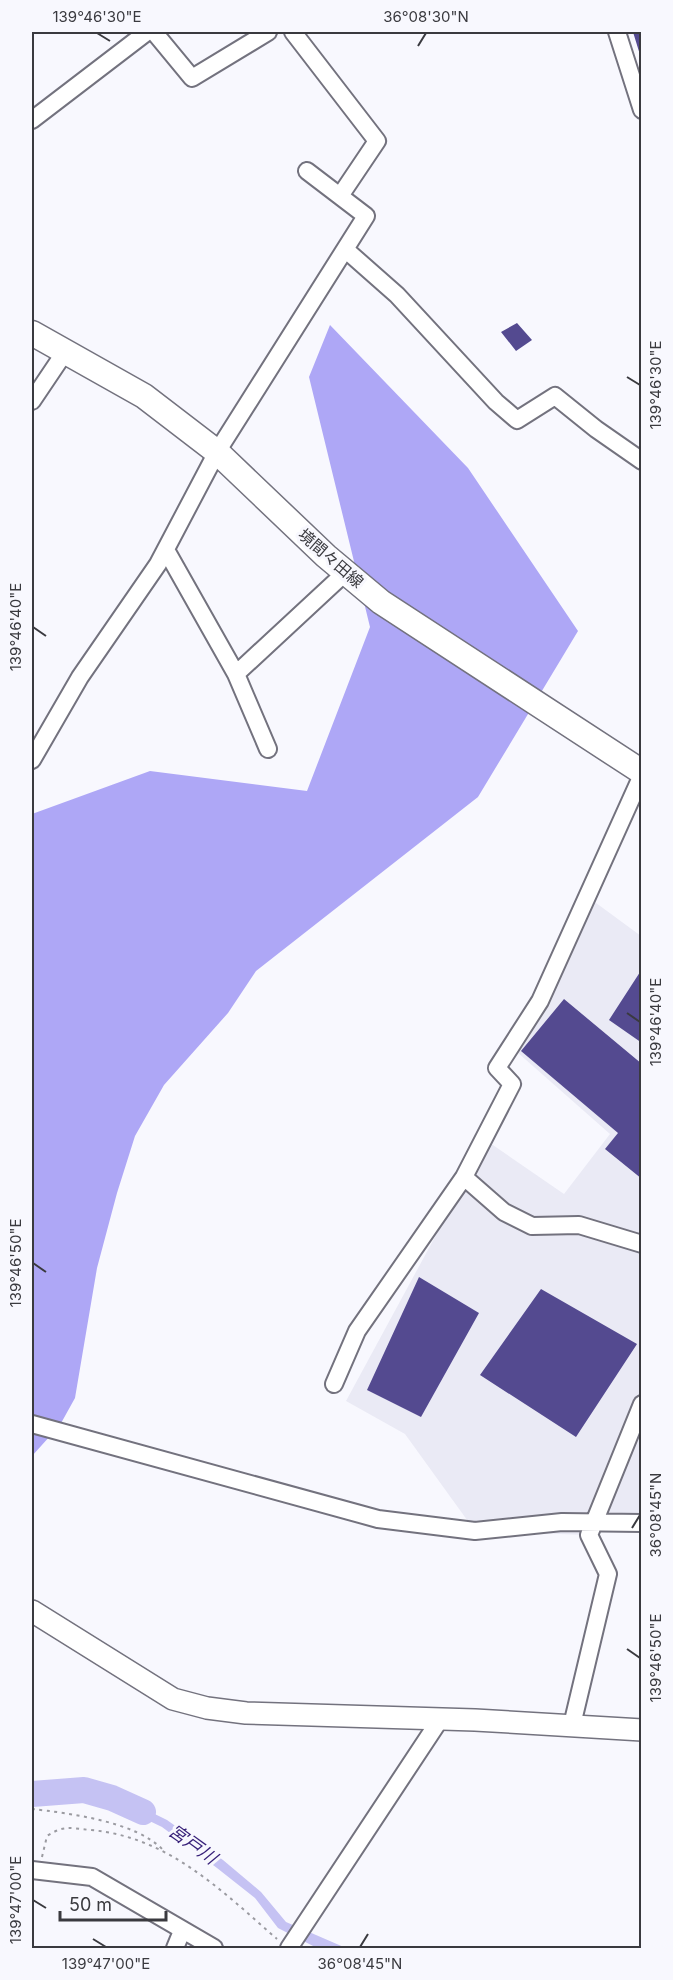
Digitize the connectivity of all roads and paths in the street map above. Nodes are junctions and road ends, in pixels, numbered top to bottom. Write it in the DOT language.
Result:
graph roads {
  1 [pos="147,32"];
  2 [pos="154,32"];
  3 [pos="268,32"];
  4 [pos="293,32"];
  5 [pos="617,32"];
  6 [pos="642,110"];
  7 [pos="32,120"];
  8 [pos="307,171"];
  9 [pos="340,196"];
  10 [pos="346,250"];
  11 [pos="32,333"];
  12 [pos="65,352"];
  13 [pos="32,400"];
  14 [pos="217,452"];
  15 [pos="642,460"];
  16 [pos="166,550"];
  17 [pos="346,572"];
  18 [pos="236,674"];
  19 [pos="268,749"];
  20 [pos="32,760"];
  21 [pos="642,773"];
  22 [pos="464,1176"];
  23 [pos="642,1244"];
  24 [pos="334,1384"];
  25 [pos="642,1404"];
  26 [pos="32,1424"];
  27 [pos="593,1521"];
  28 [pos="642,1523"];
  29 [pos="32,1611"];
  30 [pos="439,1721"];
  31 [pos="572,1725"];
  32 [pos="642,1730"];
  33 [pos="32,1809"];
  34 [pos="164,1851"];
  35 [pos="36,1870"];
  36 [pos="182,1931"];
  37 [pos="285,1945"];
  38 [pos="175,1948"];
  39 [pos="214,1948"];
  1 -- 7 [label="street"];
  2 -- 3 [label="street"];
  4 -- 9 [label="street"];
  5 -- 6 [label="street"];
  8 -- 9 [label="street"];
  9 -- 10 [label="street"];
  10 -- 14 [label="street"];
  10 -- 15 [label="street"];
  11 -- 12 [label="main road, 境間々田線"];
  12 -- 13 [label="street"];
  12 -- 14 [label="main road, 境間々田線"];
  14 -- 16 [label="street"];
  14 -- 17 [label="main road, 境間々田線"];
  16 -- 18 [label="street"];
  16 -- 20 [label="street"];
  17 -- 18 [label="street"];
  17 -- 21 [label="main road, 境間々田線"];
  18 -- 19 [label="street"];
  21 -- 22 [label="street"];
  22 -- 23 [label="street"];
  22 -- 24 [label="street"];
  25 -- 27 [label="street"];
  26 -- 27 [label="street"];
  27 -- 28 [label="street"];
  27 -- 31 [label="street"];
  29 -- 30 [label="street"];
  30 -- 31 [label="street"];
  30 -- 37 [label="street"];
  31 -- 32 [label="street"];
  33 -- 34 [label="path"];
  34 -- 35 [label="path"];
  34 -- 37 [label="path"];
  35 -- 36 [label="street"];
  36 -- 38 [label="street"];
  36 -- 39 [label="street"];
}
